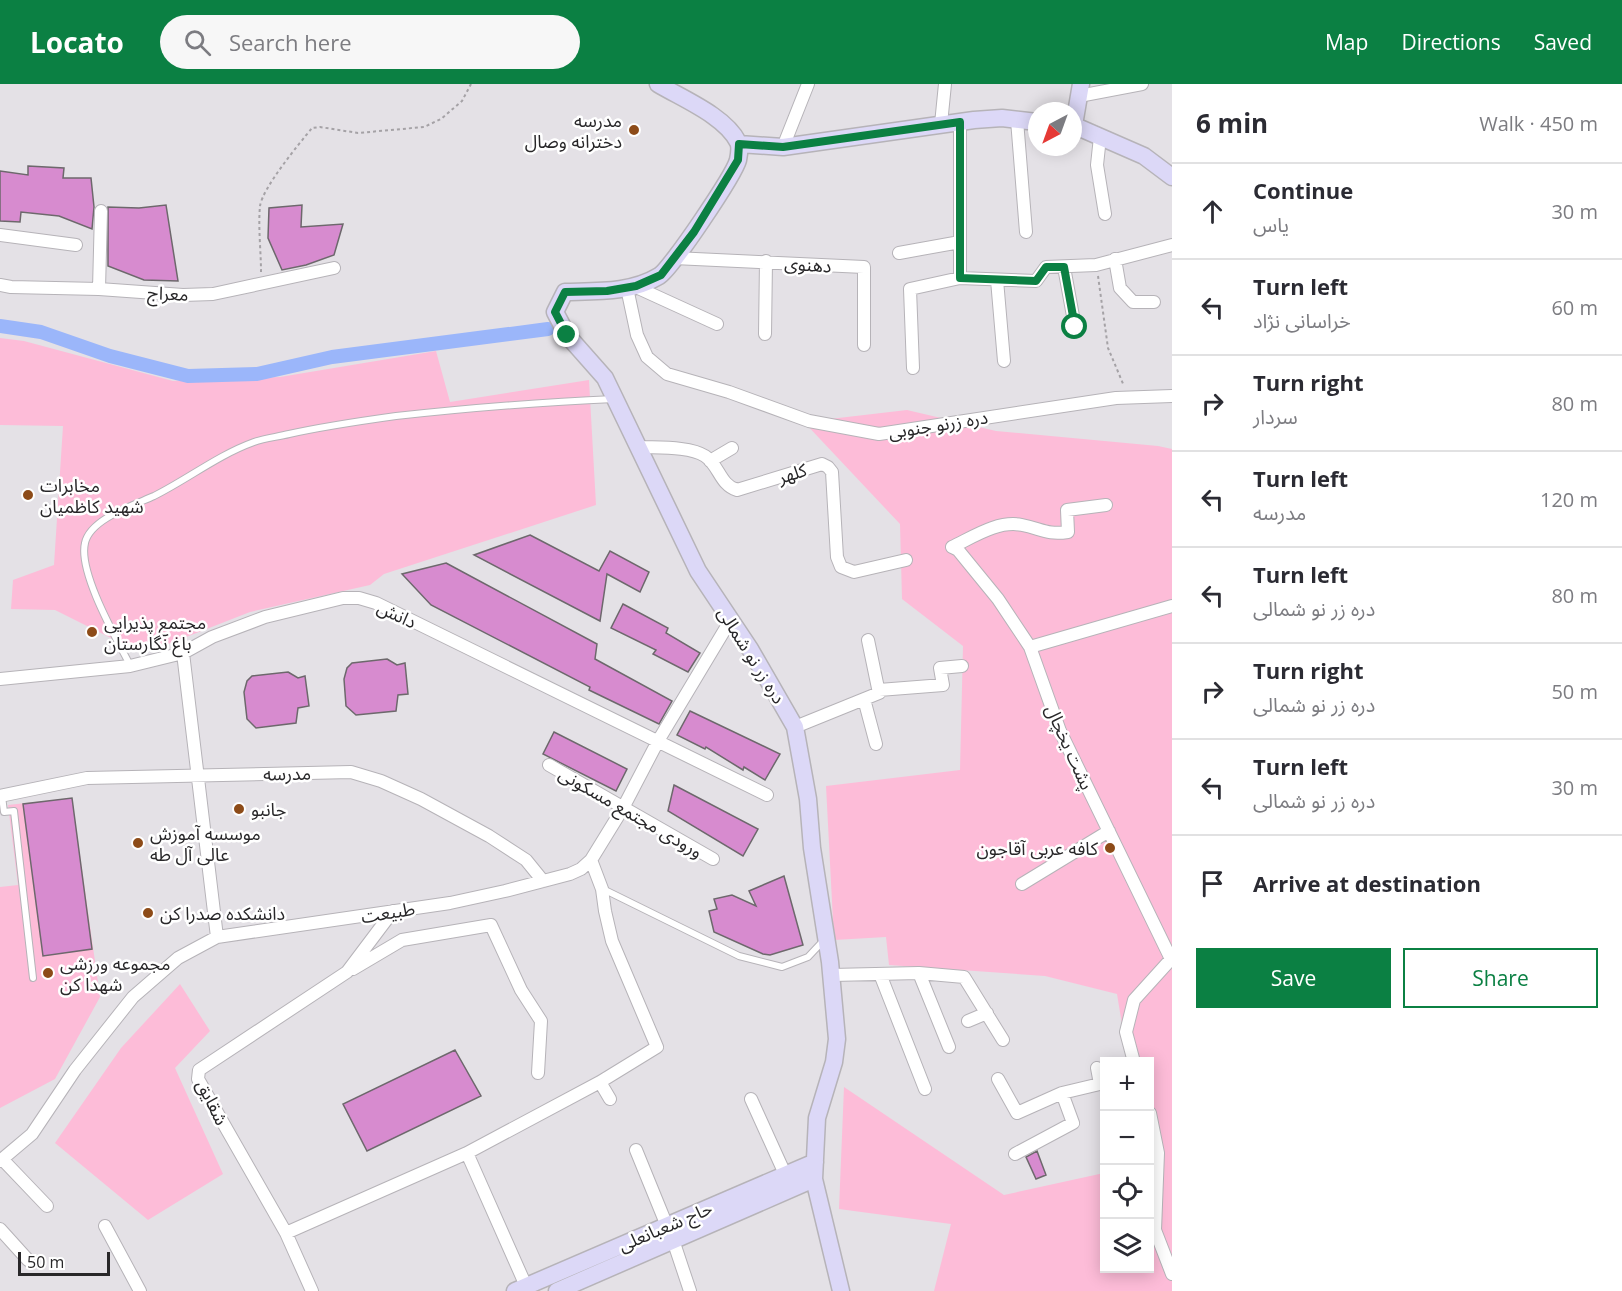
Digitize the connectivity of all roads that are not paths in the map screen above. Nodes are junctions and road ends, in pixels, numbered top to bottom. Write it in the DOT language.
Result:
graph roads {
  1 [pos="658,84"];
  2 [pos="808,84"];
  3 [pos="945,84"];
  4 [pos="1142,84"];
  5 [pos="1080,90"];
  6 [pos="1017,120"];
  7 [pos="1028,121"];
  8 [pos="960,122"];
  9 [pos="941,124"];
  10 [pos="1082,129"];
  11 [pos="1100,137"];
  12 [pos="783,147"];
  13 [pos="739,152"];
  14 [pos="1172,177"];
  15 [pos="100,211"];
  16 [pos="1106,214"];
  17 [pos="1026,232"];
  18 [pos="0,235"];
  19 [pos="960,242"];
  20 [pos="76,245"];
  21 [pos="1172,245"];
  22 [pos="899,253"];
  23 [pos="674,258"];
  24 [pos="1115,259"];
  25 [pos="766,261"];
  26 [pos="1064,267"];
  27 [pos="334,268"];
  28 [pos="960,278"];
  29 [pos="997,280"];
  30 [pos="0,285"];
  31 [pos="632,287"];
  32 [pos="99,289"];
  33 [pos="1154,302"];
  34 [pos="717,324"];
  35 [pos="1075,327"];
  36 [pos="765,334"];
  37 [pos="864,345"];
  38 [pos="1004,361"];
  39 [pos="913,368"];
  40 [pos="1172,396"];
  41 [pos="615,398"];
  42 [pos="639,447"];
  43 [pos="732,448"];
  44 [pos="710,461"];
  45 [pos="1106,505"];
  46 [pos="906,560"];
  47 [pos="1172,606"];
  48 [pos="730,621"];
  49 [pos="868,639"];
  50 [pos="1030,647"];
  51 [pos="183,653"];
  52 [pos="130,666"];
  53 [pos="962,666"];
  54 [pos="0,680"];
  55 [pos="879,690"];
  56 [pos="864,699"];
  57 [pos="795,727"];
  58 [pos="658,741"];
  59 [pos="876,744"];
  60 [pos="549,765"];
  61 [pos="197,775"];
  62 [pos="767,795"];
  63 [pos="1,796"];
  64 [pos="623,808"];
  65 [pos="1109,831"];
  66 [pos="713,859"];
  67 [pos="591,860"];
  68 [pos="543,881"];
  69 [pos="1022,884"];
  70 [pos="602,889"];
  71 [pos="393,911"];
  72 [pos="217,937"];
  73 [pos="826,938"];
  74 [pos="1171,959"];
  75 [pos="347,972"];
  76 [pos="919,973"];
  77 [pos="880,974"];
  78 [pos="832,975"];
  79 [pos="33,978"];
  80 [pos="987,1013"];
  81 [pos="968,1021"];
  82 [pos="1003,1040"];
  83 [pos="949,1047"];
  84 [pos="1133,1057"];
  85 [pos="1097,1068"];
  86 [pos="538,1072"];
  87 [pos="1100,1077"];
  88 [pos="998,1079"];
  89 [pos="600,1082"];
  90 [pos="1100,1084"];
  91 [pos="925,1089"];
  92 [pos="1062,1093"];
  93 [pos="610,1098"];
  94 [pos="751,1099"];
  95 [pos="1154,1136"];
  96 [pos="636,1150"];
  97 [pos="467,1153"];
  98 [pos="1015,1154"];
  99 [pos="1,1160"];
  100 [pos="815,1162"];
  101 [pos="785,1174"];
  102 [pos="814,1179"];
  103 [pos="47,1206"];
  104 [pos="105,1226"];
  105 [pos="0,1229"];
  106 [pos="286,1233"];
  107 [pos="670,1233"];
  108 [pos="27,1260"];
  109 [pos="1172,1274"];
  110 [pos="586,1277"];
  111 [pos="523,1290"];
  112 [pos="140,1291"];
  113 [pos="312,1291"];
  114 [pos="557,1291"];
  115 [pos="690,1291"];
  116 [pos="841,1291"];
  1 -- 13 [label="street"];
  2 -- 12 [label="street"];
  3 -- 9 [label="street"];
  4 -- 5 [label="street"];
  6 -- 7 [label="street"];
  6 -- 8 [label="street"];
  6 -- 17 [label="street"];
  8 -- 9 [label="street"];
  8 -- 19 [label="street"];
  9 -- 12 [label="street"];
  10 -- 11 [label="street"];
  11 -- 14 [label="street"];
  11 -- 16 [label="street"];
  12 -- 13 [label="street"];
  13 -- 23 [label="street, دره زر نو شمالی"];
  15 -- 32 [label="street"];
  18 -- 20 [label="street"];
  19 -- 22 [label="street"];
  19 -- 28 [label="street"];
  21 -- 24 [label="street"];
  23 -- 25 [label="street, دهنوی"];
  23 -- 31 [label="street, دره زر نو شمالی"];
  24 -- 26 [label="street"];
  24 -- 33 [label="street"];
  25 -- 36 [label="street"];
  25 -- 37 [label="street, دهنوی"];
  26 -- 29 [label="street"];
  26 -- 35 [label="street"];
  27 -- 32 [label="street, معراج"];
  28 -- 29 [label="street"];
  28 -- 39 [label="street"];
  29 -- 38 [label="street"];
  30 -- 32 [label="street, معراج"];
  31 -- 34 [label="street"];
  31 -- 40 [label="street, دره زرنو جنوبی"];
  31 -- 41 [label="street, دره زر نو شمالی"];
  41 -- 42 [label="street, دره زر نو شمالی"];
  41 -- 52 [label="lane"];
  42 -- 44 [label="street"];
  42 -- 48 [label="street, دره زر نو شمالی"];
  43 -- 44 [label="street"];
  44 -- 46 [label="street, کلهر"];
  45 -- 50 [label="street, پشت یخچال"];
  47 -- 50 [label="street"];
  48 -- 57 [label="street, دره زر نو شمالی"];
  48 -- 58 [label="street, طبیعت"];
  49 -- 55 [label="street"];
  50 -- 65 [label="street, پشت یخچال"];
  51 -- 52 [label="street, دانش"];
  51 -- 58 [label="street, دانش"];
  51 -- 61 [label="street"];
  52 -- 54 [label="street, دانش"];
  53 -- 55 [label="street"];
  55 -- 56 [label="street"];
  56 -- 57 [label="street"];
  56 -- 59 [label="street"];
  57 -- 73 [label="street, دره زر نو شمالی"];
  58 -- 62 [label="street, دانش"];
  58 -- 64 [label="street, طبیعت"];
  60 -- 64 [label="street, ورودی مجتمع مسکونی"];
  61 -- 63 [label="street, مدرسه"];
  61 -- 68 [label="street, مدرسه"];
  61 -- 72 [label="street"];
  63 -- 79 [label="lane"];
  64 -- 66 [label="street, ورودی مجتمع مسکونی"];
  64 -- 67 [label="street, طبیعت"];
  65 -- 69 [label="street"];
  65 -- 74 [label="street, پشت یخچال"];
  67 -- 68 [label="street, طبیعت"];
  67 -- 70 [label="street"];
  68 -- 71 [label="street, طبیعت"];
  70 -- 73 [label="lane"];
  70 -- 89 [label="street"];
  71 -- 72 [label="street, طبیعت"];
  71 -- 75 [label="street, شقایق"];
  72 -- 99 [label="street, طبیعت"];
  73 -- 78 [label="street, دره زر نو شمالی"];
  74 -- 84 [label="street"];
  75 -- 86 [label="street, شقایق"];
  75 -- 106 [label="street, شقایق"];
  76 -- 77 [label="street"];
  76 -- 80 [label="street"];
  76 -- 83 [label="street"];
  77 -- 78 [label="street"];
  77 -- 91 [label="street"];
  78 -- 100 [label="street, دره زر نو شمالی"];
  80 -- 81 [label="street"];
  80 -- 82 [label="street"];
  85 -- 87 [label="street"];
  88 -- 92 [label="street"];
  89 -- 93 [label="street"];
  89 -- 97 [label="street"];
  90 -- 92 [label="street"];
  92 -- 98 [label="street"];
  94 -- 101 [label="street"];
  95 -- 109 [label="street"];
  96 -- 107 [label="street"];
  97 -- 106 [label="street"];
  97 -- 111 [label="street"];
  99 -- 103 [label="street"];
  100 -- 101 [label="street, حاج شعبانعلی"];
  100 -- 102 [label="street, دره زر نو شمالی"];
  101 -- 107 [label="street, حاج شعبانعلی"];
  102 -- 107 [label="street, حاج شعبانعلی"];
  102 -- 116 [label="street, دره زر نو شمالی"];
  104 -- 112 [label="street"];
  105 -- 108 [label="street"];
  106 -- 113 [label="street, شقایق"];
  107 -- 110 [label="street, حاج شعبانعلی"];
  107 -- 115 [label="street"];
  110 -- 111 [label="street, حاج شعبانعلی"];
  110 -- 114 [label="street, حاج شعبانعلی"];
}
